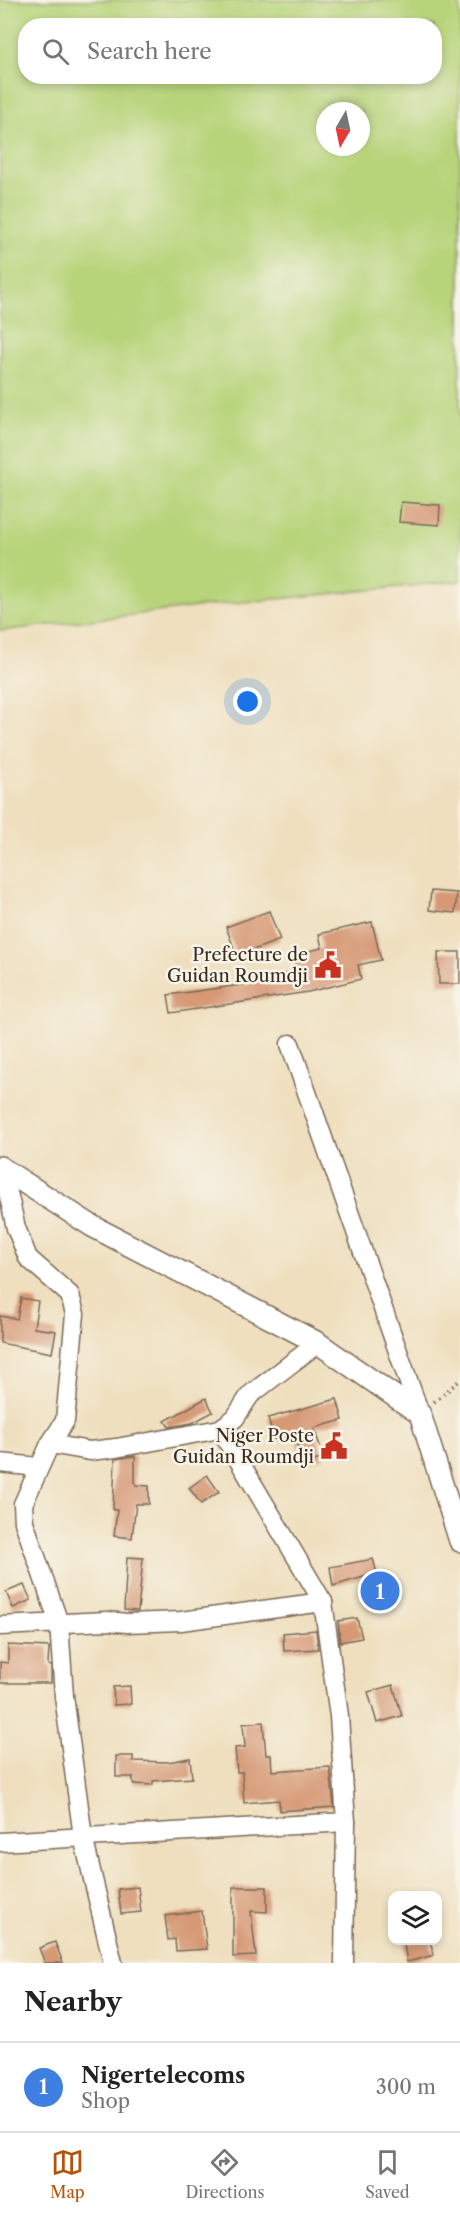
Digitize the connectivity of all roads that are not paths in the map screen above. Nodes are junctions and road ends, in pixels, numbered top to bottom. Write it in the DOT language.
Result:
graph roads {
  1 [pos="290,1044"];
  2 [pos="1,1169"];
  3 [pos="318,1343"];
  4 [pos="420,1414"];
  5 [pos="220,1429"];
  6 [pos="50,1444"];
  7 [pos="0,1463"];
  8 [pos="38,1467"];
  9 [pos="460,1540"];
  10 [pos="323,1602"];
  11 [pos="59,1623"];
  12 [pos="0,1626"];
  13 [pos="346,1822"];
  14 [pos="83,1837"];
  15 [pos="0,1842"];
  16 [pos="113,1963"];
  17 [pos="344,1963"];
  1 -- 4 [label="street"];
  2 -- 3 [label="street"];
  2 -- 6 [label="street"];
  3 -- 4 [label="street"];
  3 -- 5 [label="street"];
  4 -- 9 [label="street"];
  5 -- 6 [label="street"];
  5 -- 10 [label="street"];
  6 -- 8 [label="street"];
  7 -- 8 [label="street"];
  8 -- 11 [label="street"];
  10 -- 11 [label="street"];
  10 -- 13 [label="street"];
  11 -- 12 [label="street"];
  11 -- 14 [label="street"];
  13 -- 14 [label="street"];
  13 -- 17 [label="street"];
  14 -- 15 [label="street"];
  14 -- 16 [label="street"];
}
